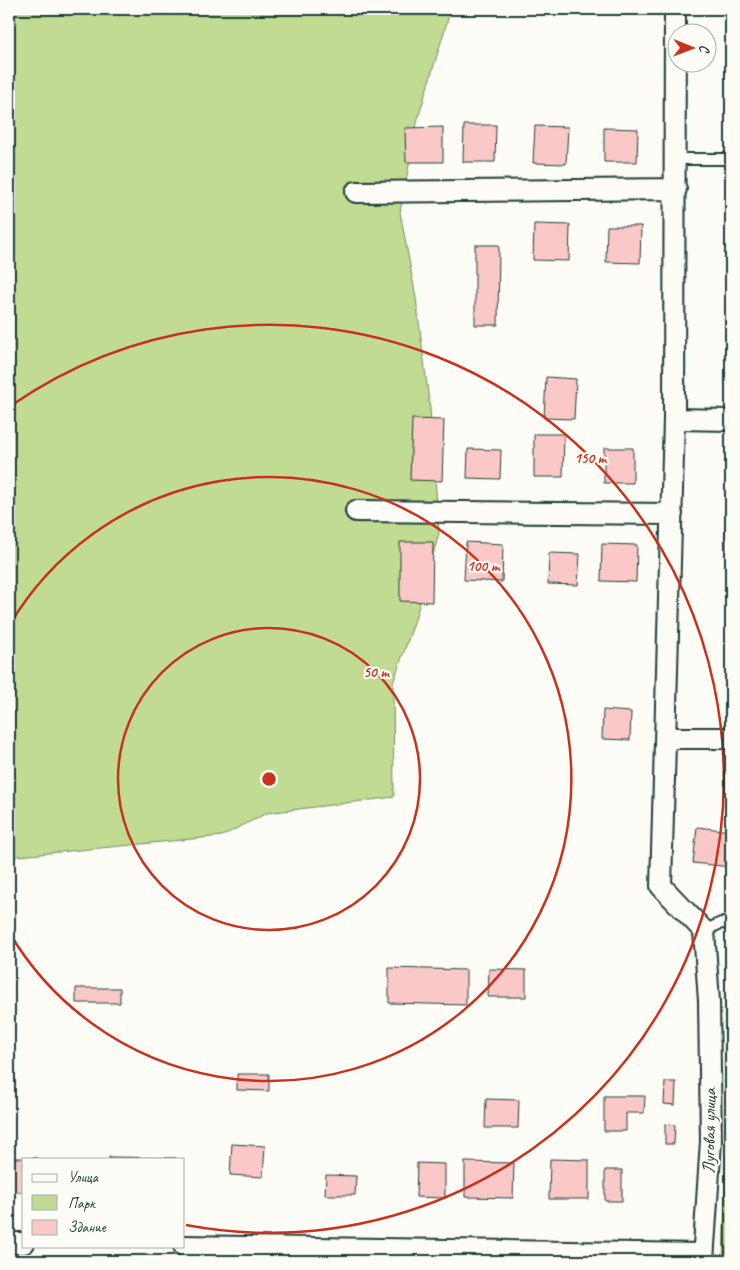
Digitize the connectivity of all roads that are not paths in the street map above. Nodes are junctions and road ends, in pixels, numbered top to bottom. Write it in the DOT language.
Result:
graph roads {
  1 [pos="676,9"];
  2 [pos="676,159"];
  3 [pos="731,159"];
  4 [pos="676,189"];
  5 [pos="356,192"];
  6 [pos="674,420"];
  7 [pos="731,420"];
  8 [pos="356,511"];
  9 [pos="672,514"];
  10 [pos="666,738"];
  11 [pos="731,738"];
  12 [pos="731,924"];
  13 [pos="704,931"];
  14 [pos="9,1243"];
  15 [pos="22,1243"];
  16 [pos="185,1246"];
  17 [pos="703,1258"];
  1 -- 2 [label="street"];
  2 -- 3 [label="lane"];
  2 -- 4 [label="street"];
  4 -- 5 [label="street"];
  4 -- 6 [label="street"];
  6 -- 7 [label="street"];
  6 -- 9 [label="street"];
  8 -- 9 [label="street"];
  9 -- 10 [label="street"];
  10 -- 11 [label="street"];
  10 -- 13 [label="street"];
  12 -- 13 [label="lane"];
  13 -- 17 [label="street, Луговая улица"];
  14 -- 15 [label="street"];
  16 -- 17 [label="street"];
}
